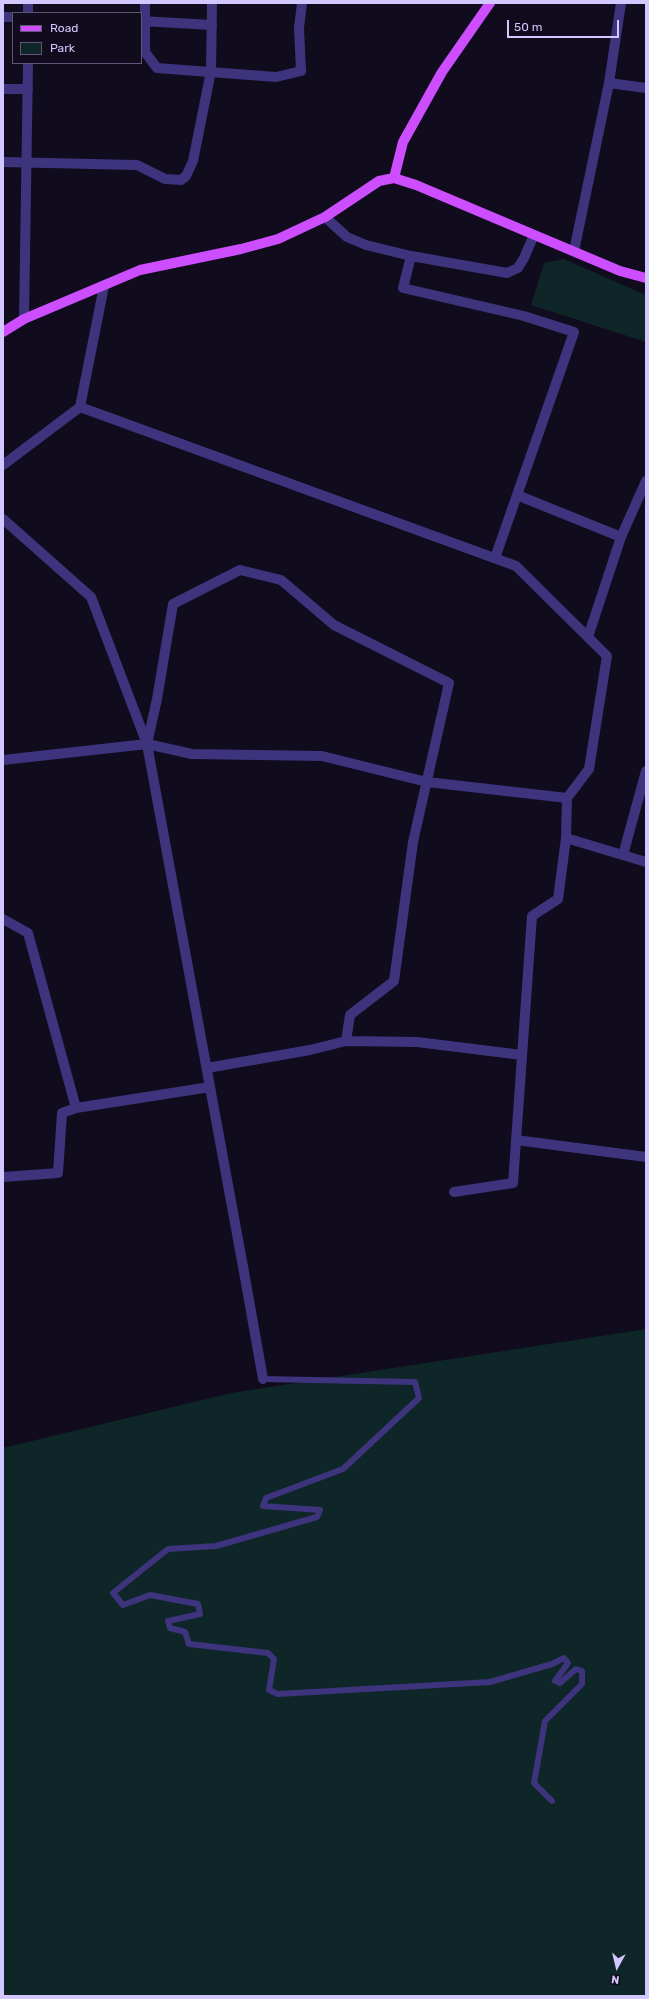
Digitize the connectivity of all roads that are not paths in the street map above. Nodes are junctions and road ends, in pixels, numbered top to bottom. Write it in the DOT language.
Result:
graph roads {
  1 [pos="146,3"];
  2 [pos="212,3"];
  3 [pos="302,3"];
  4 [pos="490,3"];
  5 [pos="621,3"];
  6 [pos="143,21"];
  7 [pos="212,25"];
  8 [pos="28,64"];
  9 [pos="211,71"];
  10 [pos="609,83"];
  11 [pos="646,88"];
  12 [pos="3,89"];
  13 [pos="28,89"];
  14 [pos="3,162"];
  15 [pos="26,163"];
  16 [pos="394,178"];
  17 [pos="325,217"];
  18 [pos="534,235"];
  19 [pos="574,251"];
  20 [pos="410,256"];
  21 [pos="646,278"];
  22 [pos="104,286"];
  23 [pos="24,319"];
  24 [pos="3,332"];
  25 [pos="80,407"];
  26 [pos="3,465"];
  27 [pos="646,481"];
  28 [pos="517,495"];
  29 [pos="3,519"];
  30 [pos="621,537"];
  31 [pos="495,558"];
  32 [pos="588,637"];
  33 [pos="146,744"];
  34 [pos="3,760"];
  35 [pos="646,771"];
  36 [pos="427,782"];
  37 [pos="567,798"];
  38 [pos="566,838"];
  39 [pos="623,855"];
  40 [pos="646,862"];
  41 [pos="3,919"];
  42 [pos="346,1041"];
  43 [pos="522,1055"];
  44 [pos="207,1068"];
  45 [pos="210,1087"];
  46 [pos="76,1108"];
  47 [pos="516,1140"];
  48 [pos="646,1157"];
  49 [pos="3,1177"];
  50 [pos="454,1192"];
  51 [pos="263,1379"];
  52 [pos="552,1801"];
  1 -- 6 [label="street"];
  2 -- 7 [label="street"];
  3 -- 9 [label="street"];
  4 -- 16 [label="main road"];
  5 -- 10 [label="street"];
  6 -- 7 [label="street"];
  6 -- 9 [label="street"];
  7 -- 9 [label="street"];
  8 -- 13 [label="street"];
  9 -- 15 [label="street"];
  10 -- 11 [label="street"];
  10 -- 19 [label="street"];
  12 -- 13 [label="street"];
  13 -- 15 [label="street"];
  14 -- 15 [label="street"];
  15 -- 23 [label="street"];
  16 -- 17 [label="main road"];
  16 -- 18 [label="main road"];
  17 -- 20 [label="street"];
  17 -- 22 [label="main road"];
  18 -- 19 [label="main road"];
  18 -- 20 [label="street"];
  19 -- 21 [label="main road"];
  20 -- 28 [label="street"];
  22 -- 23 [label="main road"];
  22 -- 25 [label="street"];
  23 -- 24 [label="main road"];
  25 -- 26 [label="street"];
  25 -- 31 [label="street"];
  27 -- 30 [label="street"];
  28 -- 30 [label="street"];
  28 -- 31 [label="street"];
  29 -- 33 [label="street"];
  30 -- 32 [label="street"];
  31 -- 32 [label="street"];
  32 -- 37 [label="street"];
  33 -- 34 [label="street"];
  33 -- 36 [label="street"];
  33 -- 36 [label="street"];
  33 -- 44 [label="street"];
  35 -- 39 [label="street"];
  36 -- 37 [label="street"];
  36 -- 42 [label="street"];
  37 -- 38 [label="street"];
  38 -- 39 [label="street"];
  38 -- 43 [label="street"];
  39 -- 40 [label="street"];
  41 -- 46 [label="street"];
  42 -- 43 [label="street"];
  42 -- 44 [label="street"];
  43 -- 47 [label="street"];
  44 -- 45 [label="street"];
  45 -- 46 [label="street"];
  45 -- 51 [label="street"];
  46 -- 49 [label="street"];
  47 -- 48 [label="street"];
  47 -- 50 [label="street"];
  51 -- 52 [label="lane"];
}
